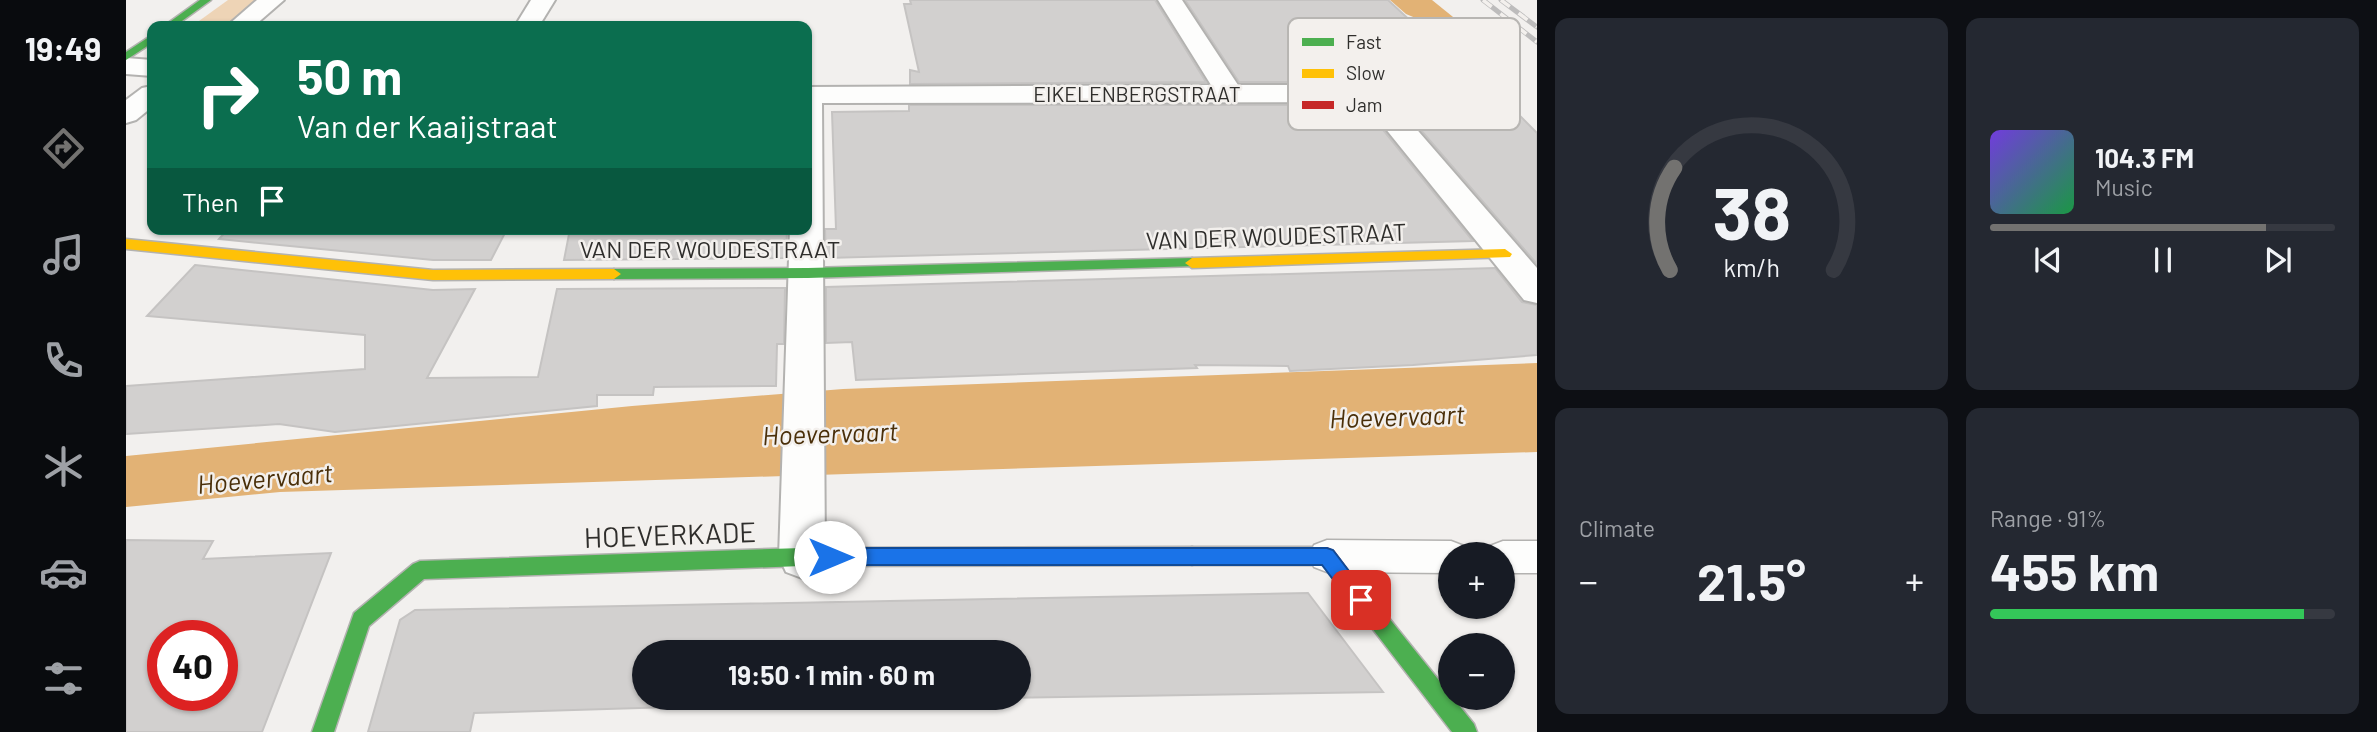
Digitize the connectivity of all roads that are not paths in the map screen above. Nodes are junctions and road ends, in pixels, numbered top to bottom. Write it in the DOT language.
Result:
graph roads {
  1 [pos="206,0"];
  2 [pos="272,0"];
  3 [pos="543,0"];
  4 [pos="1170,0"];
  5 [pos="176,21"];
  6 [pos="245,21"];
  7 [pos="530,21"];
  8 [pos="147,42"];
  9 [pos="126,57"];
  10 [pos="126,65"];
  11 [pos="147,67"];
  12 [pos="812,95"];
  13 [pos="1231,95"];
  14 [pos="1288,95"];
  15 [pos="147,98"];
  16 [pos="126,114"];
  17 [pos="1402,130"];
  18 [pos="808,235"];
  19 [pos="126,244"];
  20 [pos="1505,254"];
  21 [pos="808,273"];
  22 [pos="1537,291"];
  23 [pos="1327,556"];
  24 [pos="802,557"];
  25 [pos="1438,557"];
  26 [pos="1515,557"];
  27 [pos="1537,557"];
  28 [pos="323,732"];
  29 [pos="1465,732"];
  1 -- 5 [label="street"];
  2 -- 6 [label="street"];
  3 -- 7 [label="street"];
  4 -- 13 [label="street"];
  8 -- 9 [label="street"];
  10 -- 11 [label="street"];
  12 -- 13 [label="street, EIKELENBERGSTRAAT"];
  13 -- 14 [label="street, EIKELENBERGSTRAAT"];
  15 -- 16 [label="street"];
  17 -- 20 [label="street"];
  18 -- 21 [label="street"];
  19 -- 21 [label="street, VAN DER WOUDESTRAAT"];
  20 -- 21 [label="street, VAN DER WOUDESTRAAT"];
  20 -- 22 [label="street"];
  21 -- 24 [label="street"];
  23 -- 24 [label="street, HOEVERKADE"];
  23 -- 25 [label="lane"];
  23 -- 29 [label="street"];
  24 -- 28 [label="street, HOEVERKADE"];
  26 -- 27 [label="lane"];
}
